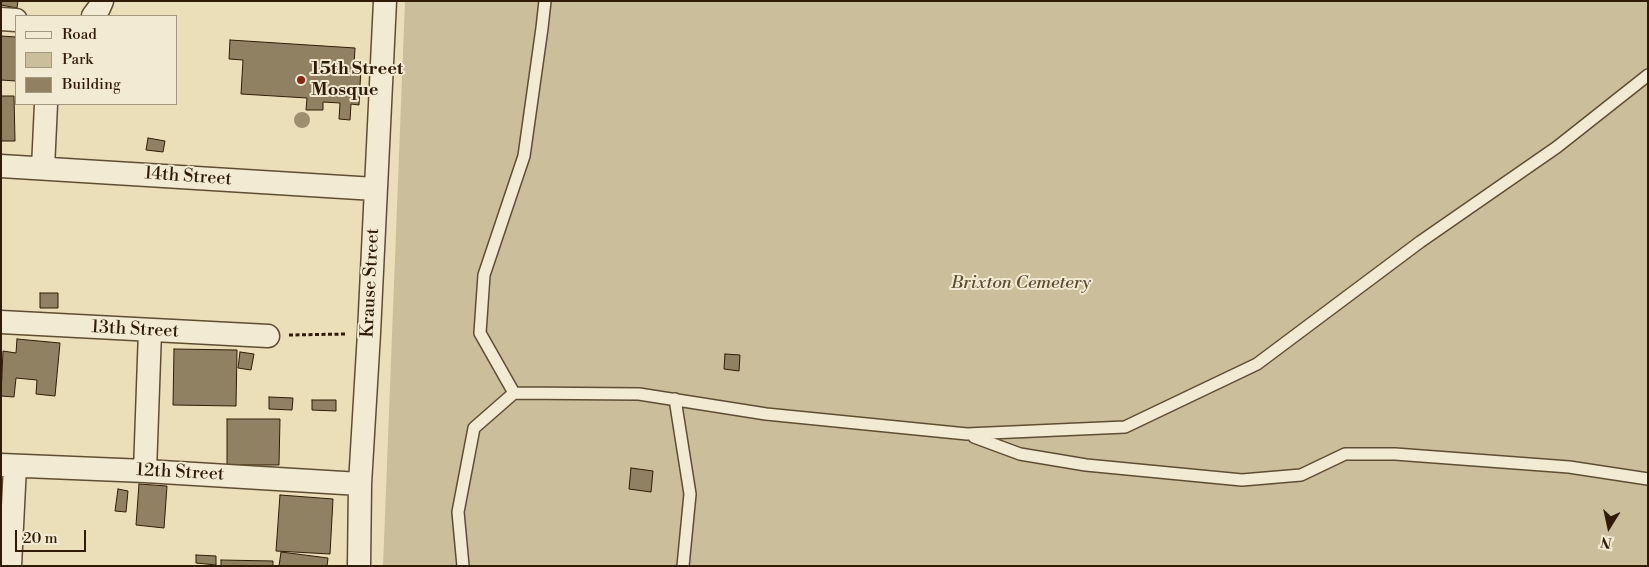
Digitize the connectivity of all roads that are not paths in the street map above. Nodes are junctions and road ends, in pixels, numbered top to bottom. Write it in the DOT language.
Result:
graph roads {
  1 [pos="102,1"];
  2 [pos="385,1"];
  3 [pos="545,1"];
  4 [pos="94,15"];
  5 [pos="1,19"];
  6 [pos="15,20"];
  7 [pos="1648,75"];
  8 [pos="46,105"];
  9 [pos="1,166"];
  10 [pos="43,168"];
  11 [pos="375,189"];
  12 [pos="1,322"];
  13 [pos="150,331"];
  14 [pos="268,336"];
  15 [pos="514,393"];
  16 [pos="675,399"];
  17 [pos="968,434"];
  18 [pos="8,466"];
  19 [pos="146,471"];
  20 [pos="1648,479"];
  21 [pos="360,484"];
  22 [pos="10,566"];
  23 [pos="359,566"];
  24 [pos="463,566"];
  25 [pos="683,566"];
  1 -- 4 [label="street"];
  2 -- 11 [label="street, Krause Street"];
  3 -- 15 [label="lane"];
  5 -- 6 [label="street"];
  7 -- 17 [label="lane"];
  8 -- 10 [label="street"];
  9 -- 10 [label="street, 14th Street"];
  10 -- 11 [label="street, 14th Street"];
  11 -- 21 [label="street, Krause Street"];
  12 -- 13 [label="street, 13th Street"];
  13 -- 14 [label="street, 13th Street"];
  13 -- 19 [label="street"];
  15 -- 16 [label="lane"];
  15 -- 24 [label="lane"];
  16 -- 17 [label="lane"];
  16 -- 25 [label="lane"];
  17 -- 20 [label="lane"];
  18 -- 19 [label="street, 12th Street"];
  18 -- 22 [label="street"];
  19 -- 21 [label="street, 12th Street"];
  21 -- 23 [label="street, Krause Street"];
}
